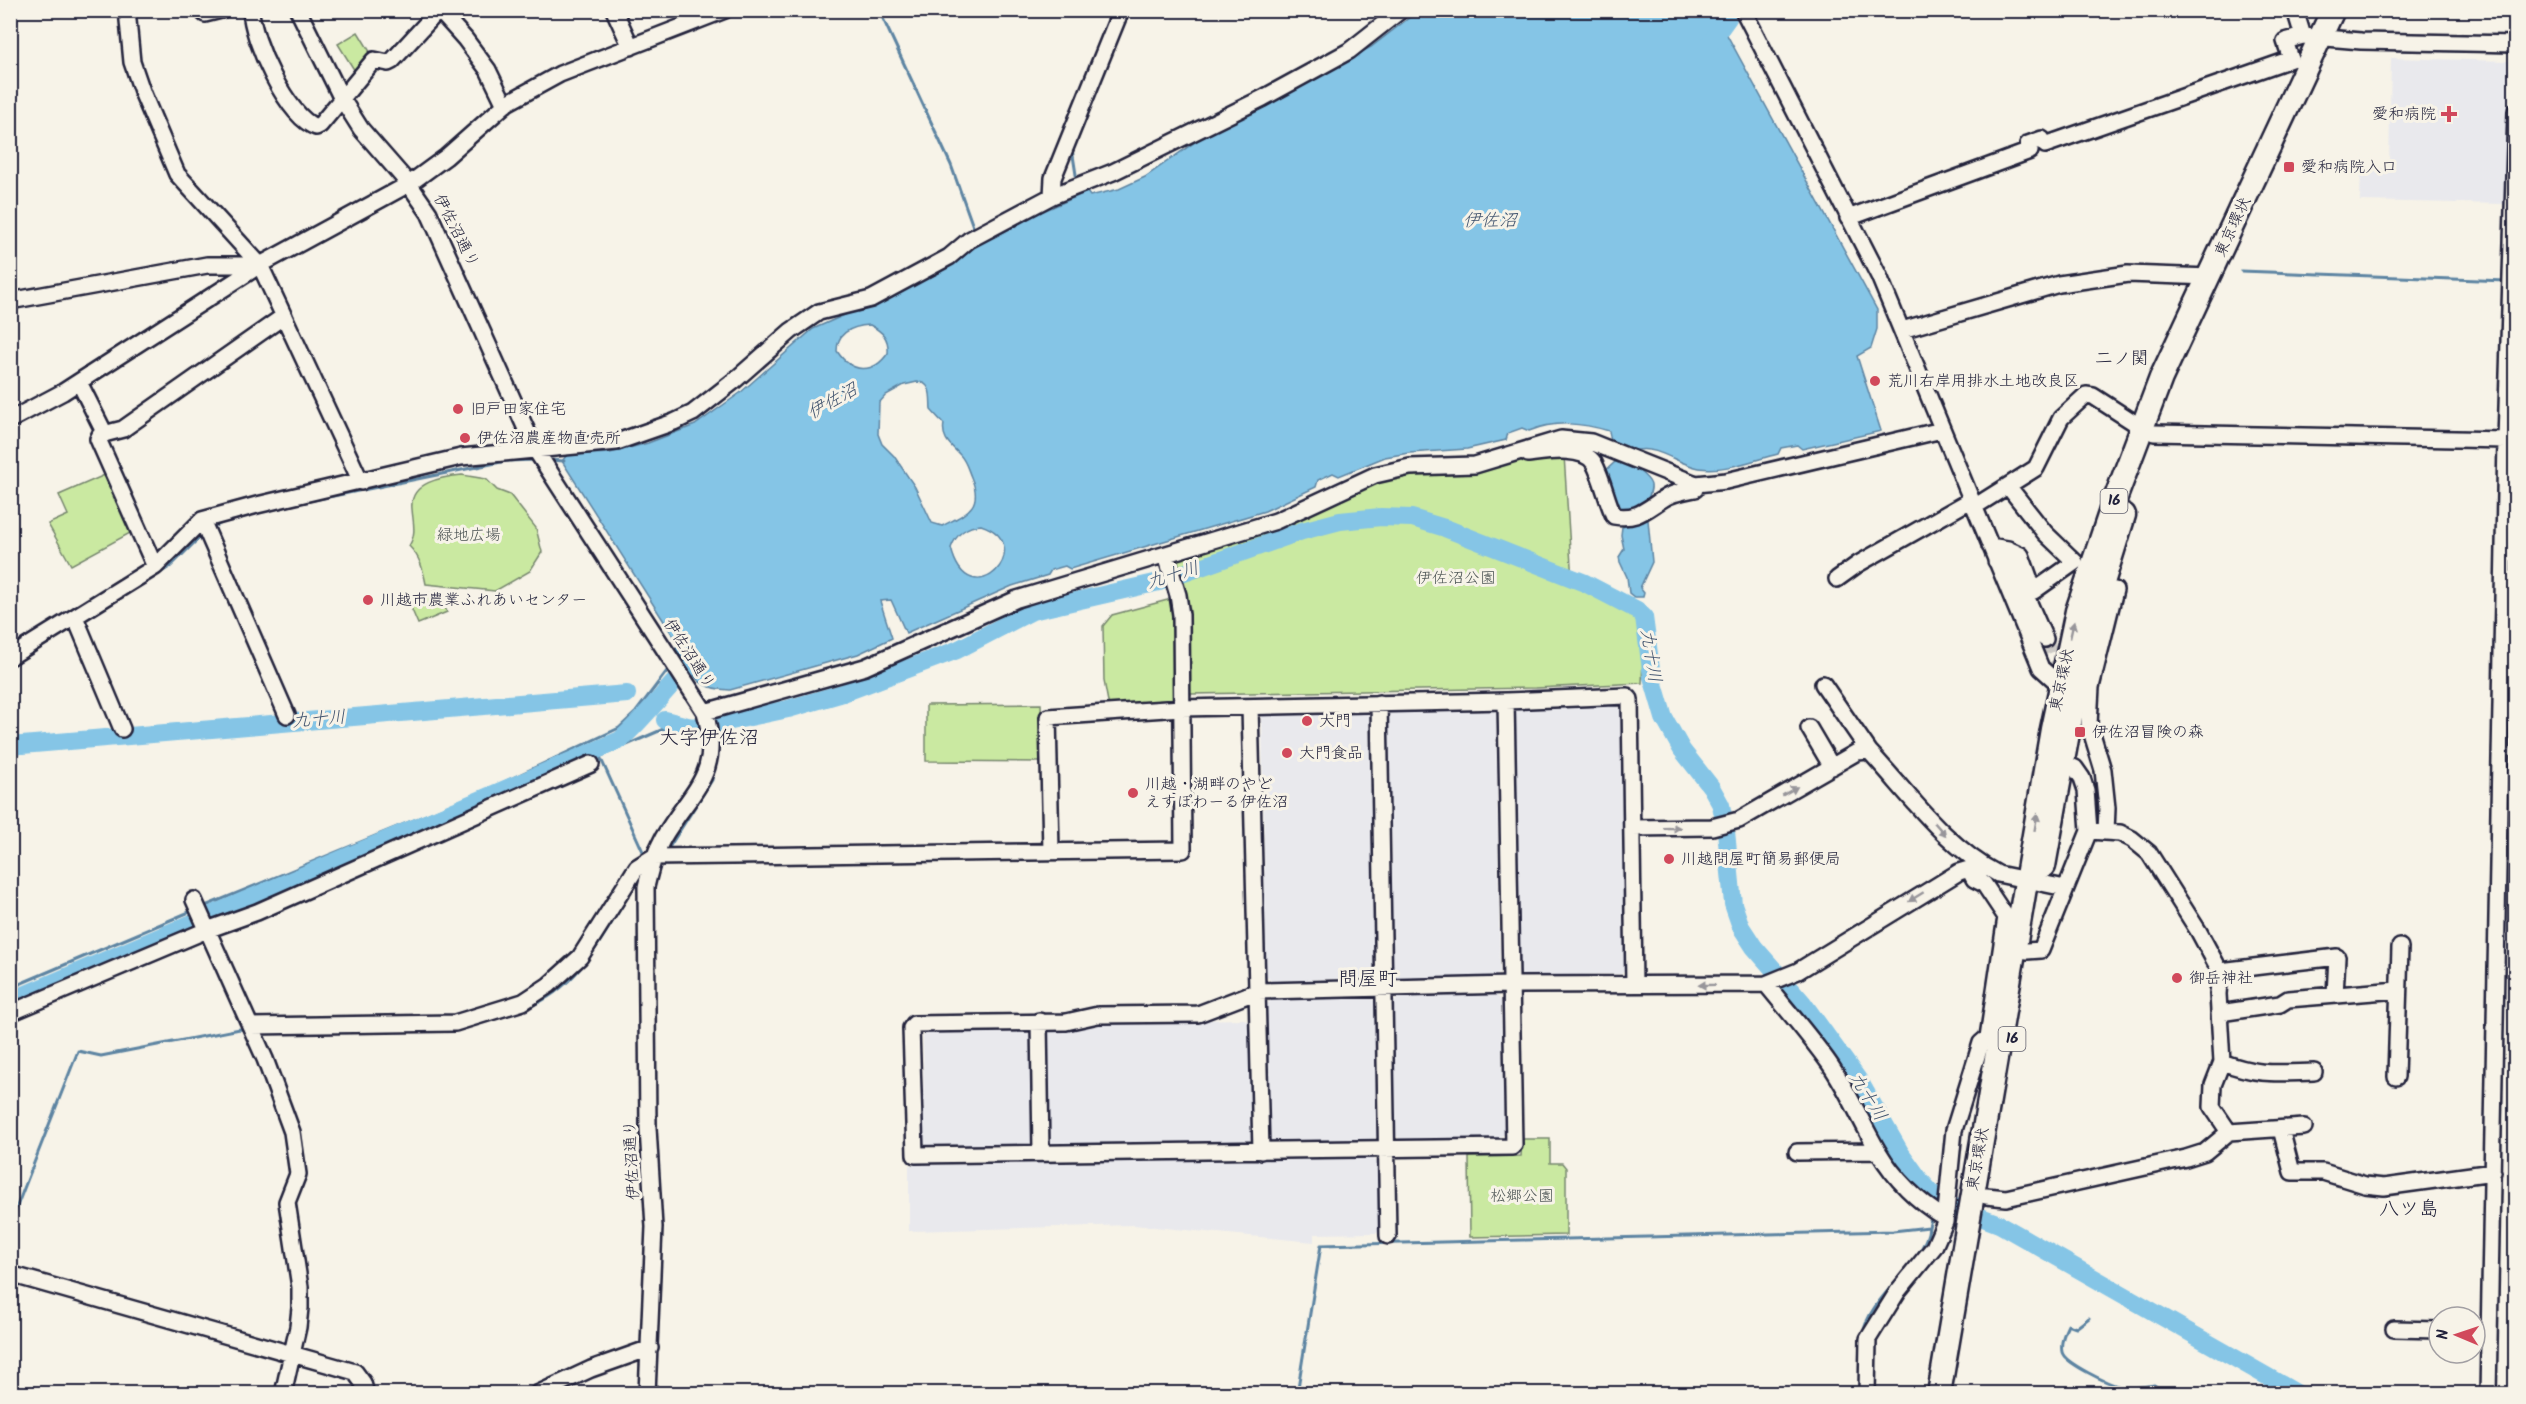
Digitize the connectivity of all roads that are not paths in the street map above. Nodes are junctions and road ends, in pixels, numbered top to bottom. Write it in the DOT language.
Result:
graph roads {
  1 [pos="127,10"];
  2 [pos="221,10"];
  3 [pos="251,10"];
  4 [pos="298,10"];
  5 [pos="614,10"];
  6 [pos="725,10"];
  7 [pos="1121,10"];
  8 [pos="2295,10"];
  9 [pos="2333,10"];
  10 [pos="2349,10"];
  11 [pos="438,11"];
  12 [pos="1745,11"];
  13 [pos="205,14"];
  14 [pos="1393,14"];
  15 [pos="2320,37"];
  16 [pos="2516,44"];
  17 [pos="631,47"];
  18 [pos="342,99"];
  19 [pos="505,105"];
  20 [pos="2516,111"];
  21 [pos="410,184"];
  22 [pos="1052,196"];
  23 [pos="1848,218"];
  24 [pos="260,265"];
  25 [pos="2210,277"];
  26 [pos="10,301"];
  27 [pos="284,316"];
  28 [pos="1902,330"];
  29 [pos="79,382"];
  30 [pos="10,420"];
  31 [pos="1942,430"];
  32 [pos="2148,430"];
  33 [pos="105,434"];
  34 [pos="2506,440"];
  35 [pos="535,449"];
  36 [pos="1495,458"];
  37 [pos="361,482"];
  38 [pos="1696,484"];
  39 [pos="2007,486"];
  40 [pos="1972,504"];
  41 [pos="202,520"];
  42 [pos="1990,546"];
  43 [pos="1996,561"];
  44 [pos="1168,562"];
  45 [pos="155,567"];
  46 [pos="1836,579"];
  47 [pos="2101,589"];
  48 [pos="75,617"];
  49 [pos="2045,639"];
  50 [pos="10,657"];
  51 [pos="1823,684"];
  52 [pos="2068,687"];
  53 [pos="1506,701"];
  54 [pos="1379,703"];
  55 [pos="1250,707"];
  56 [pos="1181,708"];
  57 [pos="287,715"];
  58 [pos="706,715"];
  59 [pos="1809,728"];
  60 [pos="122,729"];
  61 [pos="2085,737"];
  62 [pos="1869,751"];
  63 [pos="2063,763"];
  64 [pos="591,764"];
  65 [pos="1832,767"];
  66 [pos="1632,828"];
  67 [pos="2098,831"];
  68 [pos="1052,851"];
  69 [pos="653,857"];
  70 [pos="1969,869"];
  71 [pos="1989,869"];
  72 [pos="2033,881"];
  73 [pos="2065,888"];
  74 [pos="194,900"];
  75 [pos="207,930"];
  76 [pos="2400,946"];
  77 [pos="2028,951"];
  78 [pos="2220,972"];
  79 [pos="1766,984"];
  80 [pos="1511,985"];
  81 [pos="1634,985"];
  82 [pos="1382,988"];
  83 [pos="2398,990"];
  84 [pos="1258,991"];
  85 [pos="2335,995"];
  86 [pos="10,1013"];
  87 [pos="2220,1013"];
  88 [pos="1039,1021"];
  89 [pos="251,1026"];
  90 [pos="1994,1034"];
  91 [pos="2222,1062"];
  92 [pos="2314,1072"];
  93 [pos="2396,1077"];
  94 [pos="2304,1126"];
  95 [pos="2281,1129"];
  96 [pos="2229,1132"];
  97 [pos="1387,1148"];
  98 [pos="1261,1150"];
  99 [pos="1878,1151"];
  100 [pos="1041,1152"];
  101 [pos="1797,1152"];
  102 [pos="1949,1168"];
  103 [pos="1977,1171"];
  104 [pos="2493,1172"];
  105 [pos="1986,1196"];
  106 [pos="1959,1223"];
  107 [pos="1388,1236"];
  108 [pos="10,1274"];
  109 [pos="2484,1305"];
  110 [pos="2394,1329"];
  111 [pos="2427,1330"];
  112 [pos="650,1348"];
  113 [pos="292,1354"];
  114 [pos="2485,1365"];
  115 [pos="283,1394"];
  116 [pos="366,1394"];
  117 [pos="537,1394"];
  118 [pos="647,1394"];
  119 [pos="1867,1394"];
  120 [pos="1939,1394"];
  121 [pos="1954,1394"];
  122 [pos="2488,1394"];
  1 -- 24 [label="street"];
  2 -- 13 [label="street"];
  3 -- 18 [label="street"];
  4 -- 18 [label="street, 伊佐沼通り"];
  5 -- 17 [label="street"];
  6 -- 17 [label="street"];
  7 -- 22 [label="street"];
  8 -- 15 [label="street"];
  9 -- 15 [label="highway, 東京環状 / 16"];
  10 -- 15 [label="highway, 東京環状 / 16"];
  11 -- 18 [label="street"];
  11 -- 19 [label="street"];
  12 -- 23 [label="street"];
  14 -- 22 [label="street"];
  15 -- 16 [label="street"];
  15 -- 23 [label="street"];
  15 -- 25 [label="highway, 東京環状 / 16"];
  15 -- 32 [label="highway, 東京環状 / 16"];
  17 -- 19 [label="street"];
  18 -- 21 [label="street, 伊佐沼通り"];
  19 -- 21 [label="street"];
  20 -- 34 [label="street"];
  21 -- 24 [label="street"];
  21 -- 35 [label="street, 伊佐沼通り"];
  22 -- 35 [label="street"];
  23 -- 28 [label="street"];
  24 -- 26 [label="street"];
  24 -- 27 [label="street"];
  24 -- 29 [label="street"];
  25 -- 28 [label="street"];
  25 -- 32 [label="highway, 東京環状 / 16"];
  27 -- 33 [label="street"];
  27 -- 37 [label="street"];
  28 -- 31 [label="street"];
  29 -- 30 [label="street"];
  29 -- 33 [label="street"];
  31 -- 38 [label="street"];
  31 -- 40 [label="street"];
  32 -- 34 [label="street"];
  32 -- 39 [label="street"];
  32 -- 47 [label="highway, 東京環状 / 16"];
  52 -- 32 [label="highway, 東京環状 / 16, one-way"];
  33 -- 45 [label="street"];
  34 -- 104 [label="street"];
  35 -- 37 [label="street"];
  35 -- 58 [label="street, 伊佐沼通り"];
  36 -- 38 [label="street"];
  36 -- 38 [label="street"];
  36 -- 44 [label="street"];
  37 -- 41 [label="street"];
  39 -- 40 [label="street"];
  39 -- 42 [label="street"];
  40 -- 42 [label="street"];
  40 -- 46 [label="street"];
  41 -- 45 [label="street"];
  41 -- 57 [label="street"];
  42 -- 43 [label="street"];
  43 -- 49 [label="street"];
  43 -- 52 [label="street"];
  44 -- 56 [label="street"];
  44 -- 58 [label="street"];
  45 -- 48 [label="street"];
  47 -- 52 [label="highway, 東京環状 / 16"];
  47 -- 67 [label="street"];
  48 -- 50 [label="street"];
  48 -- 60 [label="street"];
  51 -- 62 [label="street"];
  52 -- 63 [label="highway, 東京環状 / 16"];
  72 -- 52 [label="highway, 東京環状 / 16, one-way"];
  53 -- 54 [label="street"];
  53 -- 66 [label="street"];
  53 -- 80 [label="street"];
  54 -- 55 [label="street"];
  54 -- 82 [label="street"];
  55 -- 56 [label="street"];
  55 -- 84 [label="street"];
  56 -- 68 [label="street"];
  56 -- 68 [label="street"];
  58 -- 69 [label="street, 伊佐沼通り"];
  59 -- 65 [label="street"];
  61 -- 67 [label="street"];
  62 -- 65 [label="street"];
  62 -- 71 [label="street, one-way"];
  63 -- 67 [label="street"];
  63 -- 72 [label="highway, 東京環状 / 16"];
  64 -- 75 [label="street"];
  66 -- 65 [label="street, one-way"];
  66 -- 81 [label="street"];
  67 -- 73 [label="street"];
  67 -- 78 [label="street"];
  68 -- 69 [label="street"];
  69 -- 89 [label="street"];
  69 -- 112 [label="street, 伊佐沼通り"];
  70 -- 71 [label="street"];
  70 -- 79 [label="street, one-way"];
  70 -- 90 [label="street"];
  71 -- 72 [label="street"];
  72 -- 73 [label="street"];
  72 -- 77 [label="highway, 東京環状 / 16"];
  72 -- 90 [label="highway, 東京環状 / 16"];
  73 -- 77 [label="street"];
  74 -- 75 [label="street"];
  75 -- 86 [label="street"];
  75 -- 89 [label="street"];
  76 -- 83 [label="street"];
  77 -- 105 [label="highway, 東京環状 / 16"];
  78 -- 85 [label="street"];
  78 -- 87 [label="street"];
  79 -- 81 [label="street, one-way"];
  79 -- 99 [label="street"];
  80 -- 81 [label="street"];
  80 -- 82 [label="street"];
  80 -- 97 [label="street"];
  82 -- 84 [label="street"];
  82 -- 97 [label="street"];
  83 -- 85 [label="street"];
  83 -- 93 [label="street"];
  84 -- 88 [label="street"];
  84 -- 98 [label="street"];
  85 -- 87 [label="street"];
  87 -- 91 [label="street"];
  88 -- 100 [label="street"];
  88 -- 100 [label="street"];
  89 -- 113 [label="street"];
  90 -- 102 [label="street"];
  90 -- 103 [label="highway, 東京環状 / 16"];
  91 -- 92 [label="street"];
  91 -- 96 [label="street"];
  94 -- 95 [label="street"];
  95 -- 96 [label="street"];
  95 -- 104 [label="street"];
  96 -- 105 [label="street"];
  97 -- 98 [label="street"];
  97 -- 107 [label="street"];
  98 -- 100 [label="street"];
  99 -- 101 [label="street"];
  99 -- 106 [label="street"];
  102 -- 103 [label="street"];
  102 -- 106 [label="street"];
  103 -- 106 [label="highway, 東京環状 / 16"];
  104 -- 109 [label="street"];
  105 -- 106 [label="highway, 東京環状 / 16"];
  106 -- 119 [label="street"];
  106 -- 120 [label="highway, 東京環状 / 16"];
  106 -- 121 [label="highway, 東京環状 / 16"];
  108 -- 113 [label="street"];
  110 -- 111 [label="street"];
  112 -- 117 [label="street"];
  112 -- 118 [label="street, 伊佐沼通り"];
  113 -- 115 [label="street"];
  113 -- 116 [label="street"];
  114 -- 122 [label="street"];
}
